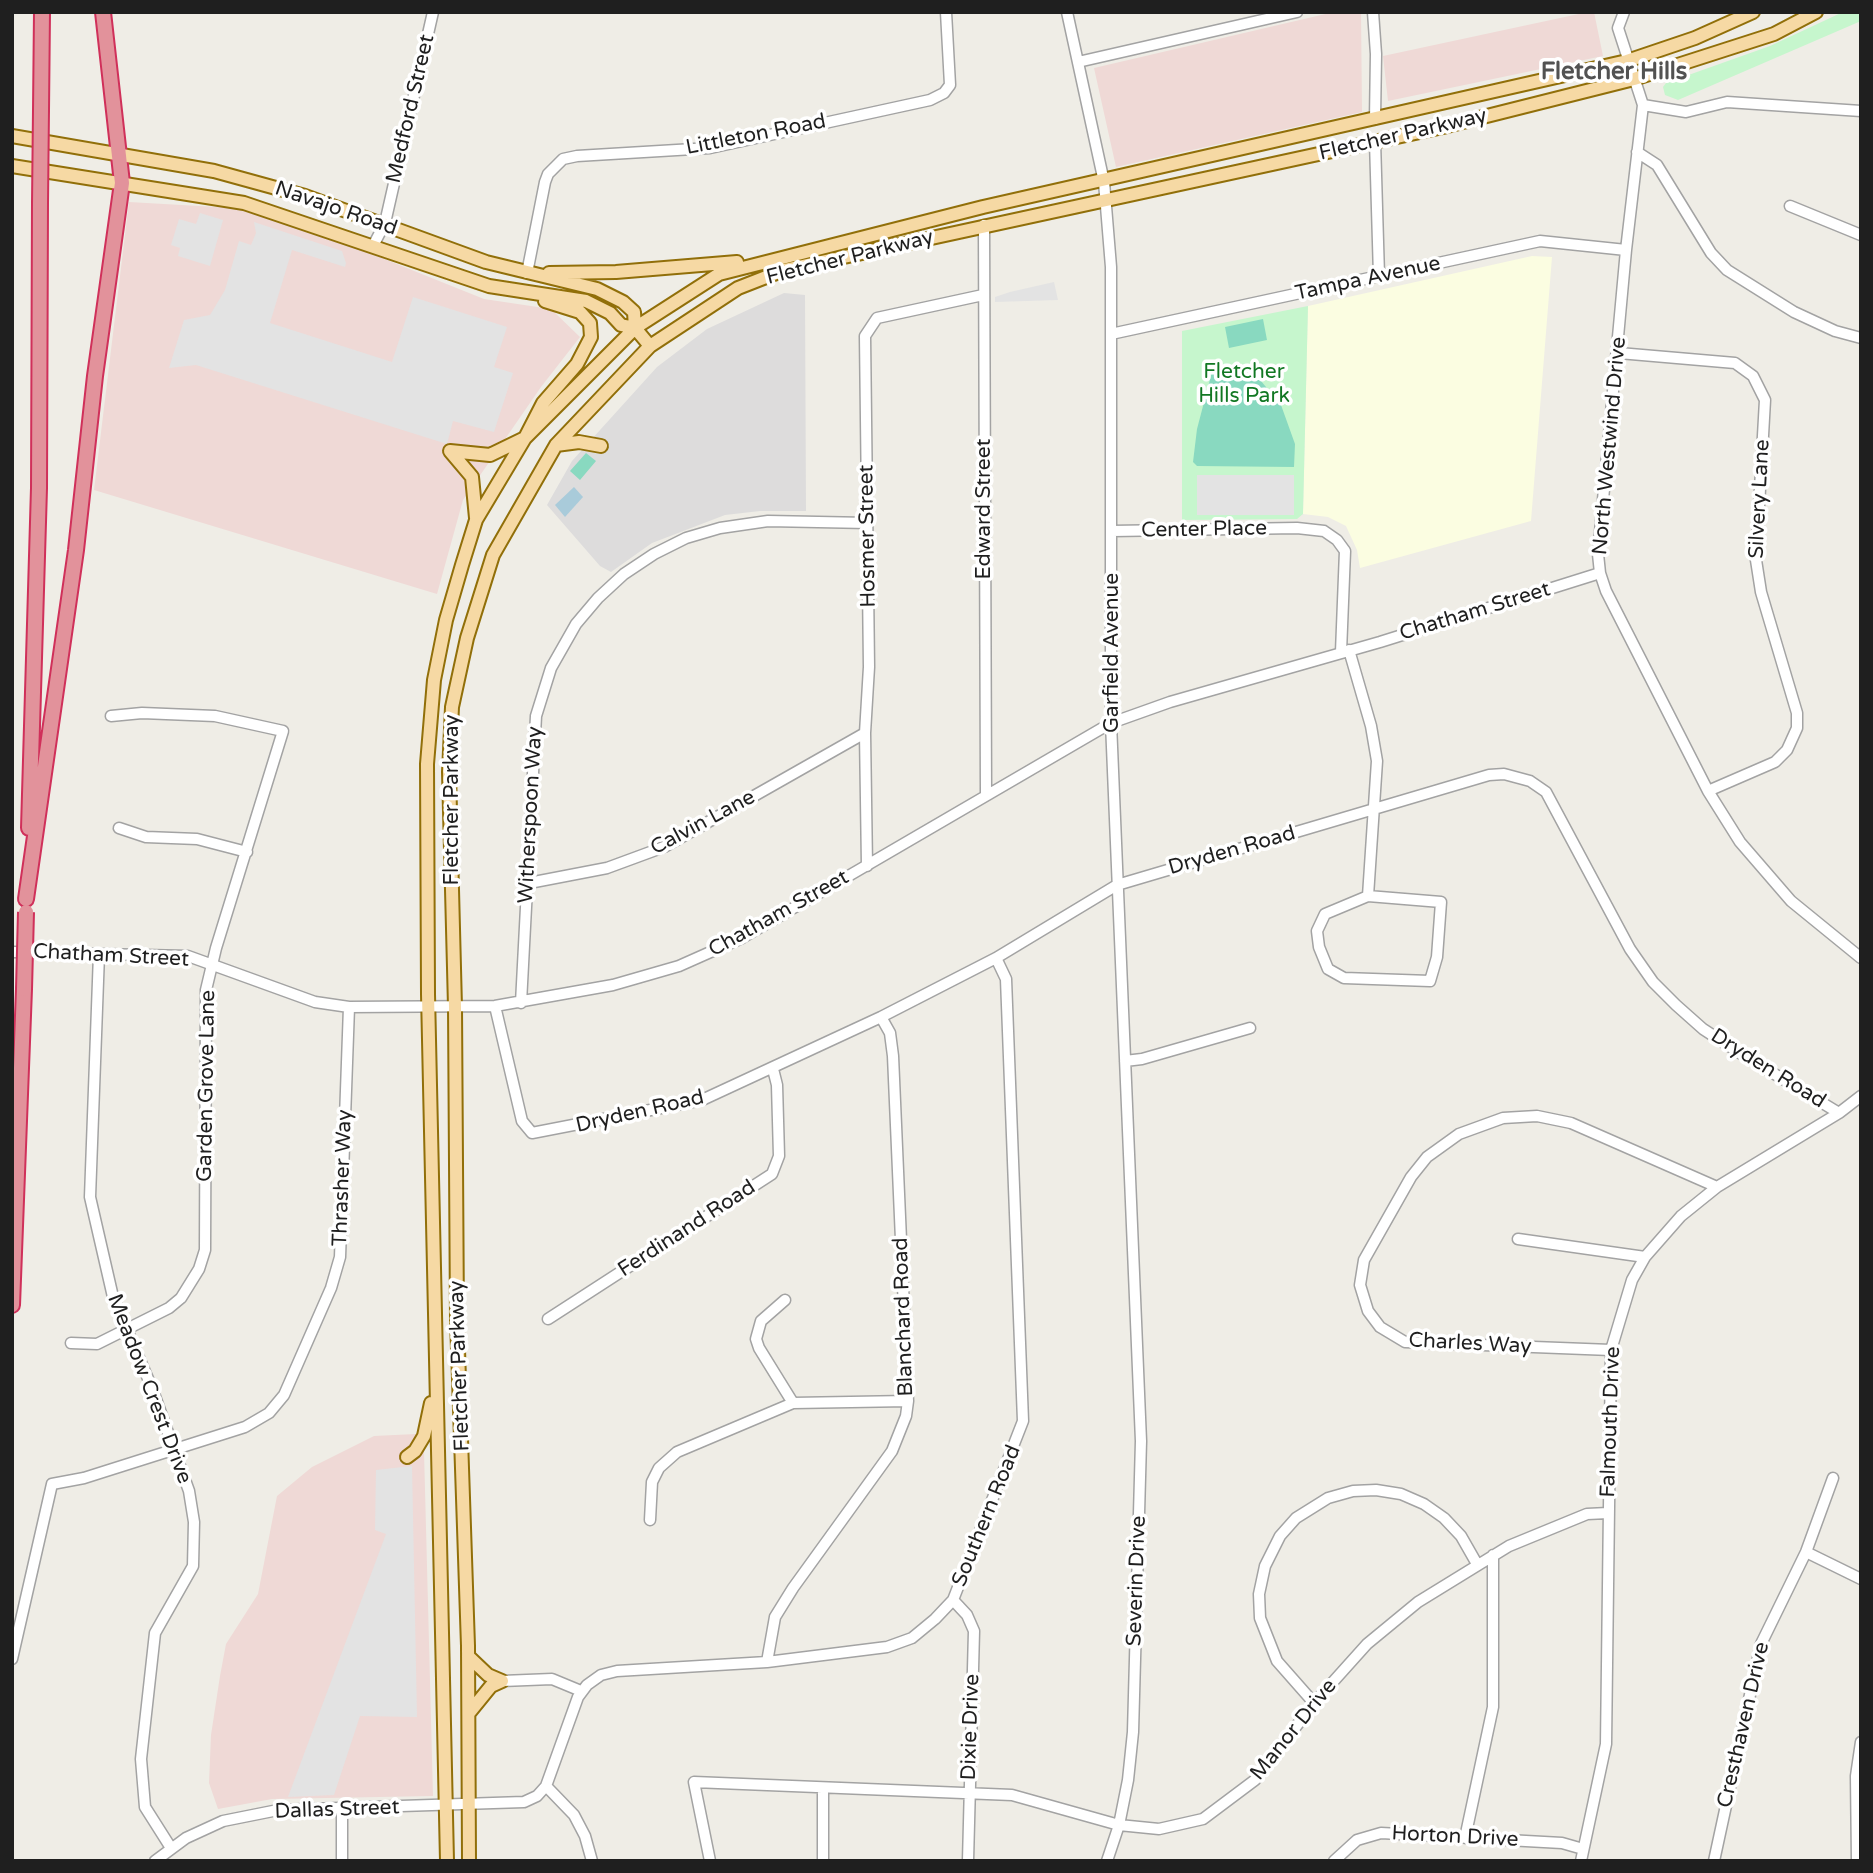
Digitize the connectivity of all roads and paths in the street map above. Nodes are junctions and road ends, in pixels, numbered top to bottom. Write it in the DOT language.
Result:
graph roads {
  1 [pos="42,12"];
  2 [pos="50,12"];
  3 [pos="103,12"];
  4 [pos="433,12"];
  5 [pos="946,12"];
  6 [pos="1067,12"];
  7 [pos="1297,12"];
  8 [pos="1373,12"];
  9 [pos="1613,12"];
  10 [pos="1623,12"];
  11 [pos="1753,12"];
  12 [pos="1816,12"];
  13 [pos="1618,28"];
  14 [pos="1627,61"];
  15 [pos="1078,62"];
  16 [pos="41,76"];
  17 [pos="1634,79"];
  18 [pos="1643,105"];
  19 [pos="1409,111"];
  20 [pos="1861,111"];
  21 [pos="1375,119"];
  22 [pos="12,136"];
  23 [pos="1375,142"];
  24 [pos="1347,148"];
  25 [pos="1637,152"];
  26 [pos="119,153"];
  27 [pos="12,166"];
  28 [pos="1104,182"];
  29 [pos="122,183"];
  30 [pos="1019,200"];
  31 [pos="1106,201"];
  32 [pos="1790,206"];
  33 [pos="386,223"];
  34 [pos="984,225"];
  35 [pos="1861,235"];
  36 [pos="374,244"];
  37 [pos="1626,250"];
  38 [pos="779,256"];
  39 [pos="527,273"];
  40 [pos="1378,276"];
  41 [pos="521,293"];
  42 [pos="983,295"];
  43 [pos="635,328"];
  44 [pos="1111,334"];
  45 [pos="1861,338"];
  46 [pos="650,346"];
  47 [pos="1619,353"];
  48 [pos="526,438"];
  49 [pos="556,445"];
  50 [pos="601,446"];
  51 [pos="476,520"];
  52 [pos="867,523"];
  53 [pos="1112,531"];
  54 [pos="1600,573"];
  55 [pos="1345,651"];
  56 [pos="111,716"];
  57 [pos="1111,723"];
  58 [pos="865,733"];
  59 [pos="1709,791"];
  60 [pos="986,794"];
  61 [pos="1372,810"];
  62 [pos="119,828"];
  63 [pos="247,852"];
  64 [pos="867,866"];
  65 [pos="529,883"];
  66 [pos="1116,885"];
  67 [pos="1368,896"];
  68 [pos="26,905"];
  69 [pos="12,952"];
  70 [pos="99,954"];
  71 [pos="996,958"];
  72 [pos="1861,958"];
  73 [pos="212,964"];
  74 [pos="521,1003"];
  75 [pos="495,1006"];
  76 [pos="349,1007"];
  77 [pos="455,1007"];
  78 [pos="428,1008"];
  79 [pos="881,1017"];
  80 [pos="1250,1028"];
  81 [pos="1125,1060"];
  82 [pos="773,1069"];
  83 [pos="1861,1096"];
  84 [pos="1839,1112"];
  85 [pos="1717,1187"];
  86 [pos="1518,1239"];
  87 [pos="1645,1257"];
  88 [pos="1137,1298"];
  89 [pos="785,1300"];
  90 [pos="12,1305"];
  91 [pos="548,1319"];
  92 [pos="126,1332"];
  93 [pos="71,1343"];
  94 [pos="1611,1350"];
  95 [pos="435,1382"];
  96 [pos="908,1401"];
  97 [pos="793,1403"];
  98 [pos="171,1449"];
  99 [pos="407,1457"];
  100 [pos="1833,1478"];
  101 [pos="1608,1513"];
  102 [pos="650,1520"];
  103 [pos="1806,1552"];
  104 [pos="1493,1555"];
  105 [pos="1477,1564"];
  106 [pos="1861,1579"];
  107 [pos="953,1600"];
  108 [pos="468,1656"];
  109 [pos="12,1659"];
  110 [pos="767,1662"];
  111 [pos="502,1681"];
  112 [pos="581,1691"];
  113 [pos="1314,1703"];
  114 [pos="469,1713"];
  115 [pos="1861,1742"];
  116 [pos="546,1786"];
  117 [pos="823,1789"];
  118 [pos="969,1792"];
  119 [pos="470,1806"];
  120 [pos="447,1807"];
  121 [pos="342,1809"];
  122 [pos="1119,1825"];
  123 [pos="1465,1838"];
  124 [pos="171,1848"];
  125 [pos="1583,1849"];
  126 [pos="155,1861"];
  127 [pos="342,1861"];
  128 [pos="447,1861"];
  129 [pos="469,1861"];
  130 [pos="592,1861"];
  131 [pos="710,1861"];
  132 [pos="823,1861"];
  133 [pos="968,1861"];
  134 [pos="1107,1861"];
  135 [pos="1334,1861"];
  136 [pos="1580,1861"];
  137 [pos="1714,1861"];
  138 [pos="1857,1861"];
  1 -- 16 [label="highway"];
  2 -- 16 [label="highway"];
  3 -- 26 [label="highway"];
  4 -- 33 [label="street, Medford Street"];
  5 -- 39 [label="street, Littleton Road"];
  6 -- 15 [label="street, Garfield Avenue"];
  7 -- 15 [label="street"];
  8 -- 21 [label="street"];
  9 -- 13 [label="street, North Westwind Drive"];
  10 -- 13 [label="street"];
  11 -- 14 [label="main road, Fletcher Parkway"];
  12 -- 17 [label="main road, Fletcher Parkway"];
  13 -- 14 [label="street, North Westwind Drive"];
  14 -- 17 [label="street, North Westwind Drive"];
  14 -- 19 [label="main road, Fletcher Parkway"];
  15 -- 28 [label="street, Garfield Avenue"];
  16 -- 68 [label="highway, bridge"];
  17 -- 18 [label="street, North Westwind Drive"];
  17 -- 23 [label="main road, Fletcher Parkway"];
  18 -- 20 [label="street"];
  18 -- 25 [label="street, North Westwind Drive"];
  19 -- 21 [label="main road, Fletcher Parkway"];
  19 -- 23 [label="main road"];
  21 -- 24 [label="main road"];
  21 -- 28 [label="main road, Fletcher Parkway"];
  22 -- 26 [label="main road, Navajo Road"];
  23 -- 24 [label="main road, Fletcher Parkway"];
  23 -- 40 [label="street"];
  24 -- 31 [label="main road, Fletcher Parkway"];
  25 -- 37 [label="street, North Westwind Drive"];
  25 -- 45 [label="street"];
  26 -- 29 [label="highway"];
  26 -- 33 [label="main road, Navajo Road"];
  27 -- 29 [label="main road, Navajo Road"];
  28 -- 30 [label="main road, Fletcher Parkway"];
  28 -- 31 [label="street, Garfield Avenue"];
  29 -- 36 [label="main road, Navajo Road"];
  29 -- 68 [label="highway"];
  30 -- 34 [label="main road"];
  30 -- 38 [label="main road, Fletcher Parkway"];
  31 -- 34 [label="main road, Fletcher Parkway"];
  31 -- 44 [label="street, Garfield Avenue"];
  32 -- 35 [label="street"];
  33 -- 36 [label="street, Medford Street"];
  33 -- 39 [label="main road, Navajo Road"];
  34 -- 42 [label="street, Edward Street"];
  34 -- 46 [label="main road, Fletcher Parkway"];
  36 -- 41 [label="main road, Navajo Road"];
  37 -- 40 [label="street, Tampa Avenue"];
  37 -- 47 [label="street, North Westwind Drive"];
  38 -- 39 [label="main road"];
  38 -- 43 [label="main road, Fletcher Parkway"];
  39 -- 43 [label="main road, Navajo Road"];
  40 -- 44 [label="street, Tampa Avenue"];
  41 -- 43 [label="main road, Navajo Road"];
  41 -- 48 [label="main road"];
  42 -- 52 [label="street, Hosmer Street"];
  42 -- 60 [label="street, Edward Street"];
  43 -- 46 [label="main road, Navajo Road"];
  43 -- 48 [label="main road, Fletcher Parkway"];
  44 -- 53 [label="street, Garfield Avenue"];
  46 -- 49 [label="main road, Fletcher Parkway"];
  47 -- 54 [label="street, North Westwind Drive"];
  47 -- 59 [label="street, Silvery Lane"];
  48 -- 51 [label="main road, Fletcher Parkway"];
  48 -- 51 [label="main road"];
  49 -- 50 [label="main road"];
  49 -- 77 [label="main road, Fletcher Parkway"];
  51 -- 78 [label="main road, Fletcher Parkway"];
  52 -- 58 [label="street, Hosmer Street"];
  52 -- 65 [label="street, Witherspoon Way"];
  53 -- 55 [label="street, Center Place"];
  53 -- 57 [label="street, Garfield Avenue"];
  54 -- 55 [label="street, Chatham Street"];
  54 -- 59 [label="street, North Westwind Drive"];
  55 -- 57 [label="street, Chatham Street"];
  55 -- 61 [label="street, Center Place"];
  56 -- 63 [label="street, Garden Grove Lane"];
  57 -- 60 [label="street, Chatham Street"];
  57 -- 66 [label="street, Garfield Avenue"];
  58 -- 64 [label="street, Hosmer Street"];
  58 -- 65 [label="street, Calvin Lane"];
  59 -- 72 [label="street, North Westwind Drive"];
  60 -- 64 [label="street, Chatham Street"];
  61 -- 66 [label="street, Dryden Road"];
  61 -- 67 [label="street, Center Place"];
  61 -- 84 [label="street, Dryden Road"];
  62 -- 63 [label="street"];
  63 -- 73 [label="street, Garden Grove Lane"];
  64 -- 74 [label="street, Chatham Street"];
  65 -- 74 [label="street, Witherspoon Way"];
  66 -- 71 [label="street, Dryden Road"];
  66 -- 81 [label="street, Garfield Avenue"];
  67 -- 67 [label="street"];
  68 -- 90 [label="highway, bridge"];
  69 -- 70 [label="street, Chatham Street"];
  70 -- 73 [label="street, Chatham Street"];
  70 -- 92 [label="street, Meadow Crest Drive"];
  71 -- 79 [label="street, Dryden Road"];
  71 -- 107 [label="street, Southern Road"];
  73 -- 76 [label="street, Chatham Street"];
  73 -- 92 [label="street, Garden Grove Lane"];
  74 -- 75 [label="street, Chatham Street"];
  75 -- 77 [label="street, Chatham Street"];
  75 -- 82 [label="street, Dryden Road"];
  76 -- 78 [label="street, Chatham Street"];
  76 -- 98 [label="street, Thrasher Way"];
  77 -- 78 [label="street, Chatham Street"];
  77 -- 108 [label="main road, Fletcher Parkway"];
  78 -- 95 [label="main road, Fletcher Parkway"];
  79 -- 82 [label="street, Dryden Road"];
  79 -- 96 [label="street, Blanchard Road"];
  80 -- 81 [label="street"];
  81 -- 88 [label="street, Garfield Avenue"];
  82 -- 91 [label="street, Ferdinand Road"];
  83 -- 84 [label="street, Falmouth Drive"];
  84 -- 85 [label="street, Falmouth Drive"];
  85 -- 87 [label="street, Falmouth Drive"];
  85 -- 94 [label="street, Charles Way"];
  86 -- 87 [label="street"];
  87 -- 94 [label="street, Falmouth Drive"];
  88 -- 122 [label="street, Severin Drive"];
  89 -- 97 [label="street"];
  92 -- 93 [label="street, Garden Grove Lane"];
  92 -- 98 [label="street, Meadow Crest Drive"];
  94 -- 101 [label="street, Falmouth Drive"];
  95 -- 99 [label="main road"];
  95 -- 120 [label="main road, Fletcher Parkway"];
  96 -- 97 [label="street"];
  96 -- 110 [label="street, Blanchard Road"];
  97 -- 102 [label="street"];
  98 -- 109 [label="street, Thrasher Way"];
  98 -- 124 [label="street, Meadow Crest Drive"];
  100 -- 103 [label="street, Cresthaven Drive"];
  101 -- 104 [label="street, Manor Drive"];
  101 -- 125 [label="street, Falmouth Drive"];
  103 -- 106 [label="street"];
  103 -- 137 [label="street, Cresthaven Drive"];
  104 -- 105 [label="street, Manor Drive"];
  104 -- 123 [label="street"];
  105 -- 113 [label="street, Manor Drive"];
  105 -- 113 [label="street"];
  107 -- 110 [label="street, Southern Road"];
  107 -- 118 [label="street, Dixie Drive"];
  108 -- 111 [label="main road"];
  108 -- 114 [label="main road, Fletcher Parkway"];
  110 -- 112 [label="street, Southern Road"];
  111 -- 112 [label="street"];
  111 -- 114 [label="main road"];
  112 -- 116 [label="street"];
  113 -- 122 [label="street, Manor Drive"];
  114 -- 119 [label="main road, Fletcher Parkway"];
  115 -- 138 [label="street"];
  116 -- 119 [label="street"];
  116 -- 130 [label="street"];
  117 -- 118 [label="street, Manor Drive"];
  117 -- 131 [label="street, Manor Drive"];
  117 -- 132 [label="street"];
  118 -- 122 [label="street, Manor Drive"];
  118 -- 133 [label="street, Dixie Drive"];
  119 -- 120 [label="street"];
  119 -- 129 [label="main road, Fletcher Parkway"];
  120 -- 121 [label="street, Dallas Street"];
  120 -- 128 [label="main road, Fletcher Parkway"];
  121 -- 124 [label="street, Dallas Street"];
  121 -- 127 [label="street"];
  122 -- 134 [label="street, Severin Drive"];
  123 -- 125 [label="street, Horton Drive"];
  123 -- 135 [label="street, Horton Drive"];
  124 -- 126 [label="street, Dallas Street"];
  125 -- 136 [label="street, Falmouth Drive"];
}
